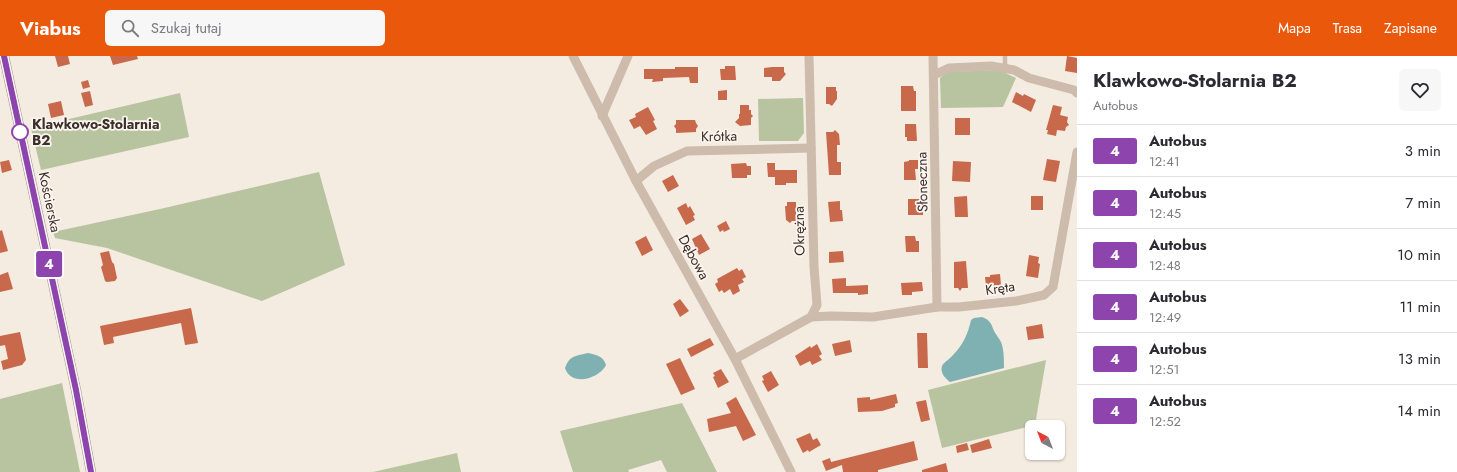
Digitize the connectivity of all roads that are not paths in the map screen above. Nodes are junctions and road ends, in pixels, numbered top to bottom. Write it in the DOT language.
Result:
graph roads {
  1 [pos="4,56"];
  2 [pos="573,56"];
  3 [pos="628,56"];
  4 [pos="809,56"];
  5 [pos="934,56"];
  6 [pos="1005,56"];
  7 [pos="1005,68"];
  8 [pos="934,76"];
  9 [pos="1077,93"];
  10 [pos="602,116"];
  11 [pos="811,148"];
  12 [pos="1077,152"];
  13 [pos="636,181"];
  14 [pos="937,307"];
  15 [pos="811,317"];
  16 [pos="735,359"];
  17 [pos="91,472"];
  18 [pos="791,472"];
  1 -- 17 [label="main road, Kościerska"];
  2 -- 10 [label="street, Dębowa"];
  3 -- 10 [label="street"];
  4 -- 11 [label="street, Okrężna"];
  5 -- 8 [label="street, Słoneczna"];
  6 -- 7 [label="lane"];
  7 -- 8 [label="street"];
  7 -- 9 [label="street"];
  8 -- 14 [label="street, Słoneczna"];
  10 -- 13 [label="street, Dębowa"];
  11 -- 13 [label="street, Krótka"];
  11 -- 15 [label="street, Okrężna"];
  12 -- 14 [label="street, Kręta"];
  13 -- 16 [label="street, Dębowa"];
  14 -- 15 [label="street, Kręta"];
  15 -- 16 [label="street"];
  16 -- 18 [label="street, Dębowa"];
}
